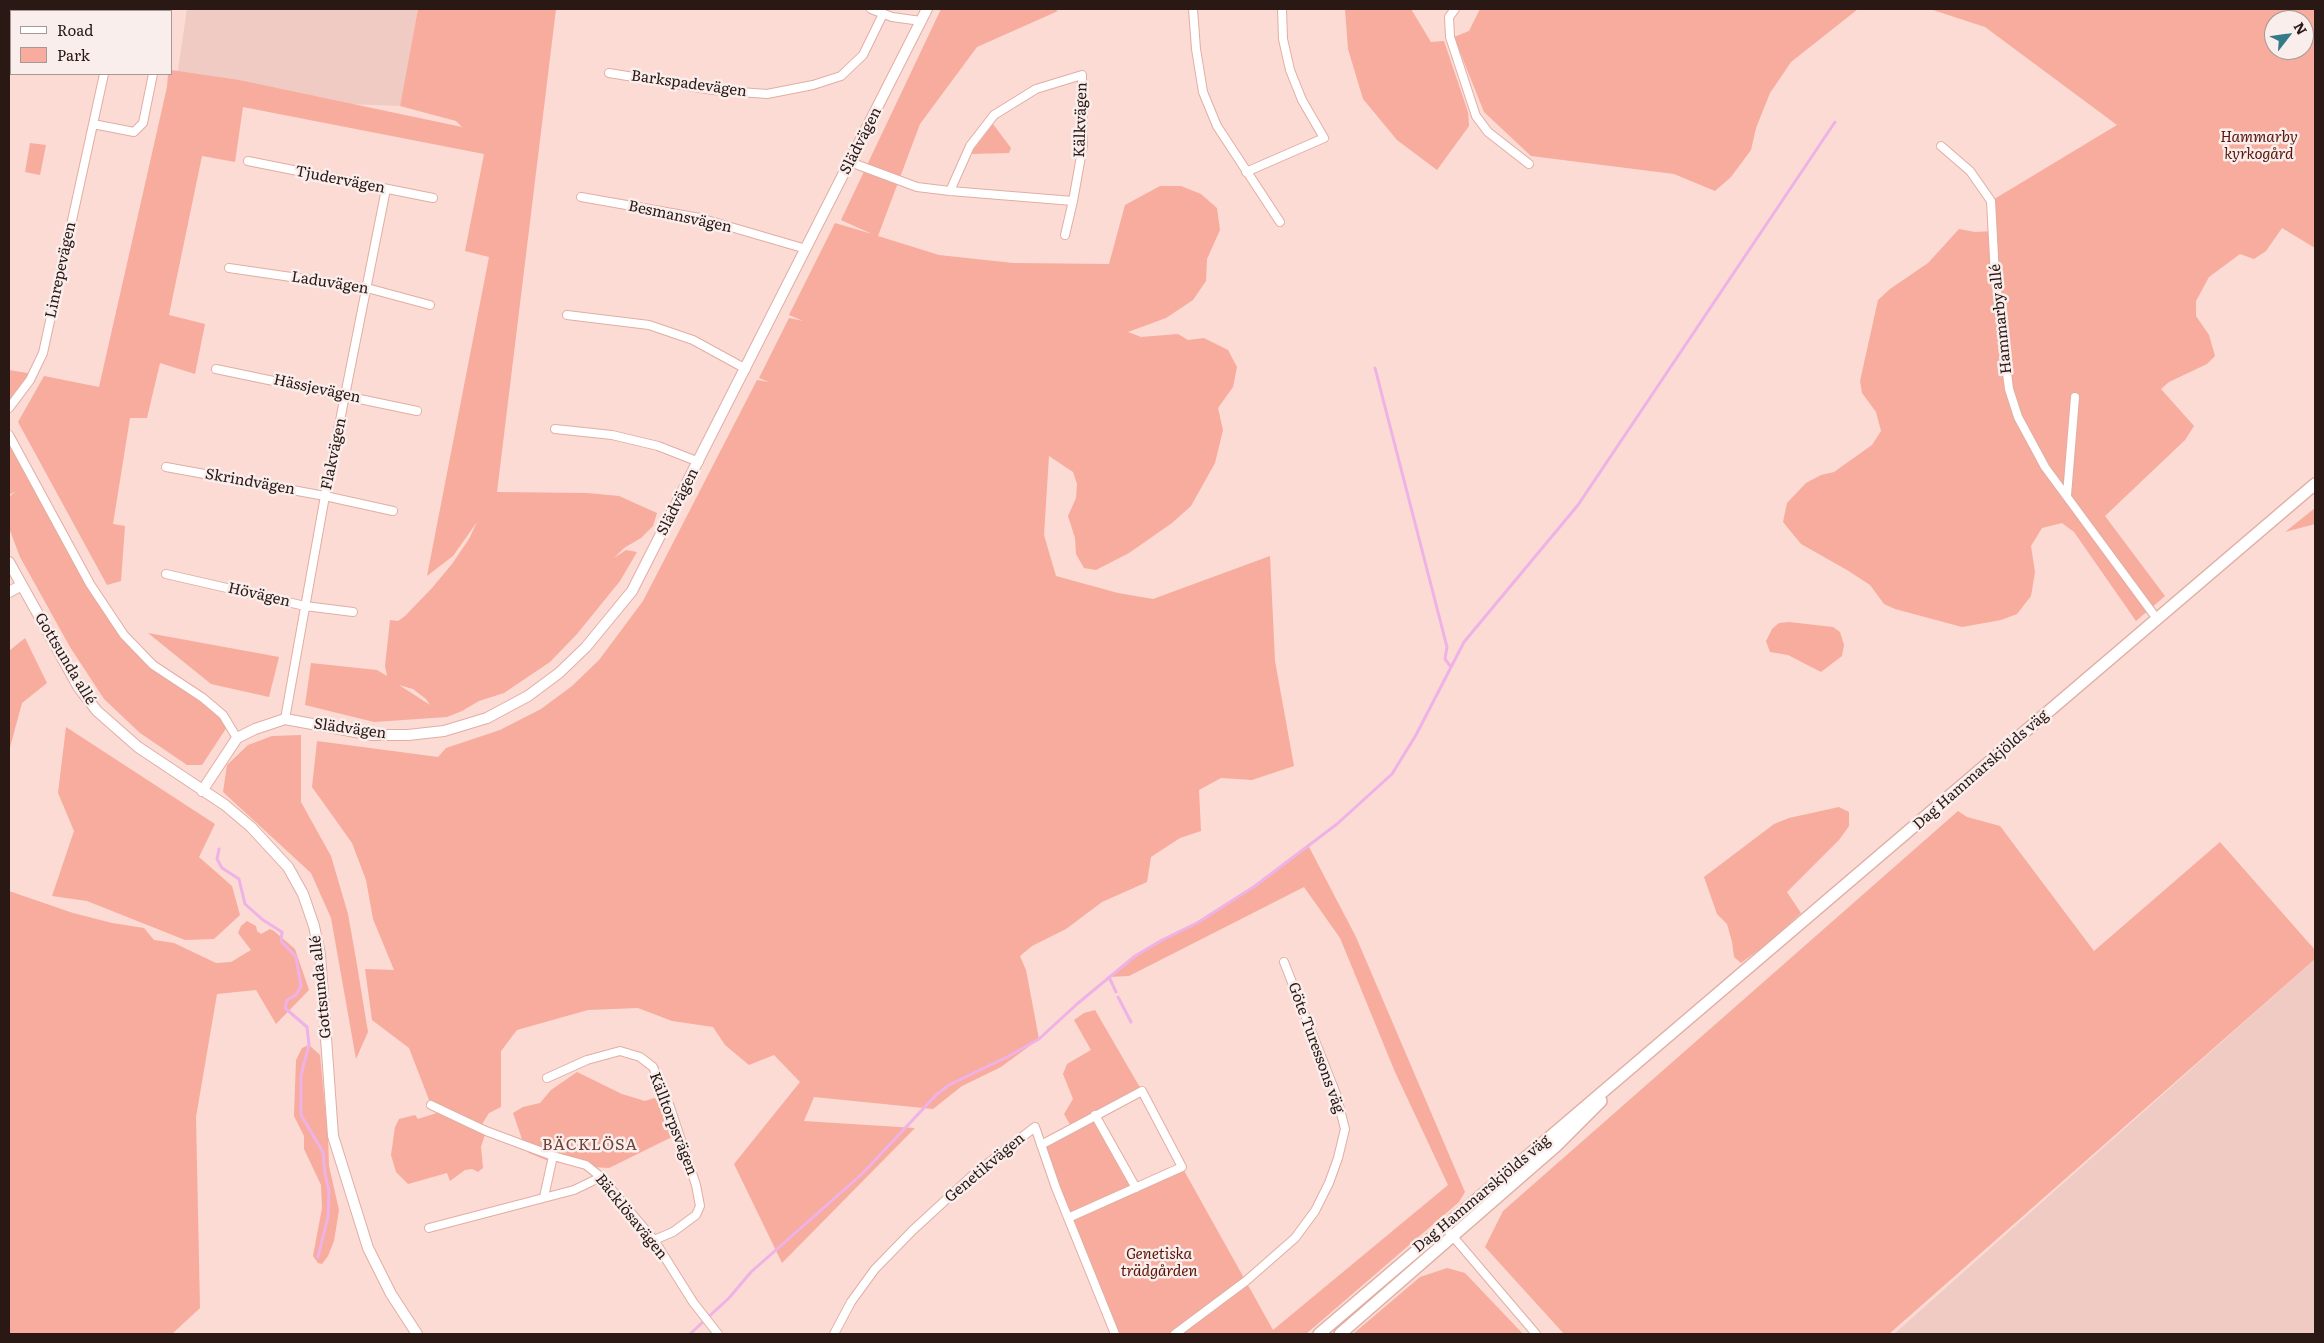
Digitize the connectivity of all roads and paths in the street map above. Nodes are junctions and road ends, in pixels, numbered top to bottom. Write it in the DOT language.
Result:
graph roads {
  1 [pos="871,9"];
  2 [pos="927,9"];
  3 [pos="1193,9"];
  4 [pos="1282,9"];
  5 [pos="1455,9"];
  6 [pos="883,14"];
  7 [pos="921,21"];
  8 [pos="608,73"];
  9 [pos="104,75"];
  10 [pos="154,75"];
  11 [pos="93,124"];
  12 [pos="1941,146"];
  13 [pos="248,161"];
  14 [pos="850,162"];
  15 [pos="1529,164"];
  16 [pos="1246,172"];
  17 [pos="386,189"];
  18 [pos="950,191"];
  19 [pos="581,197"];
  20 [pos="433,198"];
  21 [pos="1073,200"];
  22 [pos="1280,222"];
  23 [pos="1065,235"];
  24 [pos="806,249"];
  25 [pos="229,268"];
  26 [pos="367,288"];
  27 [pos="430,305"];
  28 [pos="567,315"];
  29 [pos="216,369"];
  30 [pos="746,369"];
  31 [pos="347,395"];
  32 [pos="2075,397"];
  33 [pos="9,408"];
  34 [pos="417,411"];
  35 [pos="555,429"];
  36 [pos="9,435"];
  37 [pos="698,462"];
  38 [pos="166,467"];
  39 [pos="2315,484"];
  40 [pos="2067,495"];
  41 [pos="325,496"];
  42 [pos="393,511"];
  43 [pos="9,562"];
  44 [pos="166,574"];
  45 [pos="22,585"];
  46 [pos="9,592"];
  47 [pos="305,606"];
  48 [pos="353,612"];
  49 [pos="2157,619"];
  50 [pos="285,719"];
  51 [pos="237,738"];
  52 [pos="202,791"];
  53 [pos="1284,962"];
  54 [pos="1646,1055"];
  55 [pos="547,1078"];
  56 [pos="432,1104"];
  57 [pos="1096,1115"];
  58 [pos="1042,1145"];
  59 [pos="553,1156"];
  60 [pos="601,1178"];
  61 [pos="1136,1188"];
  62 [pos="544,1197"];
  63 [pos="1068,1218"];
  64 [pos="1445,1226"];
  65 [pos="429,1228"];
  66 [pos="1453,1237"];
  67 [pos="654,1240"];
  68 [pos="417,1334"];
  69 [pos="718,1334"];
  70 [pos="834,1334"];
  71 [pos="1115,1334"];
  72 [pos="1175,1334"];
  73 [pos="1320,1334"];
  74 [pos="1340,1334"];
  75 [pos="1536,1334"];
  1 -- 6 [label="street"];
  2 -- 7 [label="street, Slädvägen"];
  3 -- 16 [label="street"];
  4 -- 16 [label="street"];
  5 -- 15 [label="street"];
  6 -- 7 [label="street"];
  6 -- 8 [label="street, Barkspadevägen"];
  7 -- 14 [label="street, Slädvägen"];
  9 -- 11 [label="street, Linrepevägen"];
  10 -- 11 [label="street"];
  11 -- 33 [label="street, Linrepevägen"];
  12 -- 40 [label="street, Hammarby allé"];
  13 -- 17 [label="street, Tjudervägen"];
  14 -- 18 [label="street"];
  14 -- 24 [label="street, Slädvägen"];
  16 -- 22 [label="street"];
  17 -- 20 [label="street, Tjudervägen"];
  17 -- 26 [label="street, Flakvägen"];
  18 -- 21 [label="street"];
  18 -- 21 [label="street, Kälkvägen"];
  19 -- 24 [label="street, Besmansvägen"];
  21 -- 23 [label="street, Kälkvägen"];
  24 -- 30 [label="street, Slädvägen"];
  25 -- 26 [label="street, Laduvägen"];
  26 -- 27 [label="street, Laduvägen"];
  26 -- 31 [label="street, Flakvägen"];
  28 -- 30 [label="street"];
  29 -- 31 [label="street, Hässjevägen"];
  30 -- 37 [label="street, Slädvägen"];
  31 -- 34 [label="street, Hässjevägen"];
  31 -- 41 [label="street, Flakvägen"];
  32 -- 40 [label="street"];
  35 -- 37 [label="street"];
  36 -- 51 [label="street"];
  37 -- 50 [label="street, Slädvägen"];
  38 -- 41 [label="street, Skrindvägen"];
  39 -- 49 [label="main road, Dag Hammarskjölds väg"];
  40 -- 49 [label="street, Hammarby allé"];
  41 -- 42 [label="street, Skrindvägen"];
  41 -- 47 [label="street, Flakvägen"];
  43 -- 45 [label="street, Gottsunda allé"];
  44 -- 47 [label="street, Hövägen"];
  45 -- 46 [label="street"];
  45 -- 52 [label="street, Gottsunda allé"];
  47 -- 48 [label="street, Hövägen"];
  47 -- 50 [label="street, Flakvägen"];
  49 -- 54 [label="main road, Dag Hammarskjölds väg"];
  50 -- 51 [label="street, Slädvägen"];
  51 -- 52 [label="street"];
  52 -- 68 [label="street, Gottsunda allé"];
  53 -- 72 [label="street, Göte Turessons väg"];
  54 -- 64 [label="main road, Dag Hammarskjölds väg"];
  54 -- 66 [label="main road, Dag Hammarskjölds väg"];
  55 -- 67 [label="street, Källtorpsvägen"];
  56 -- 59 [label="street, Bäcklösavägen"];
  57 -- 58 [label="street"];
  57 -- 61 [label="street"];
  57 -- 61 [label="street"];
  58 -- 63 [label="street, Genetikvägen"];
  58 -- 70 [label="street, Genetikvägen"];
  59 -- 60 [label="street, Bäcklösavägen"];
  59 -- 62 [label="street"];
  60 -- 62 [label="street"];
  60 -- 67 [label="street, Bäcklösavägen"];
  61 -- 63 [label="street"];
  62 -- 65 [label="street"];
  63 -- 71 [label="street, Genetikvägen"];
  64 -- 66 [label="street"];
  64 -- 73 [label="main road, Dag Hammarskjölds väg"];
  66 -- 74 [label="main road, Dag Hammarskjölds väg"];
  66 -- 75 [label="street"];
  67 -- 69 [label="street, Bäcklösavägen"];
}
